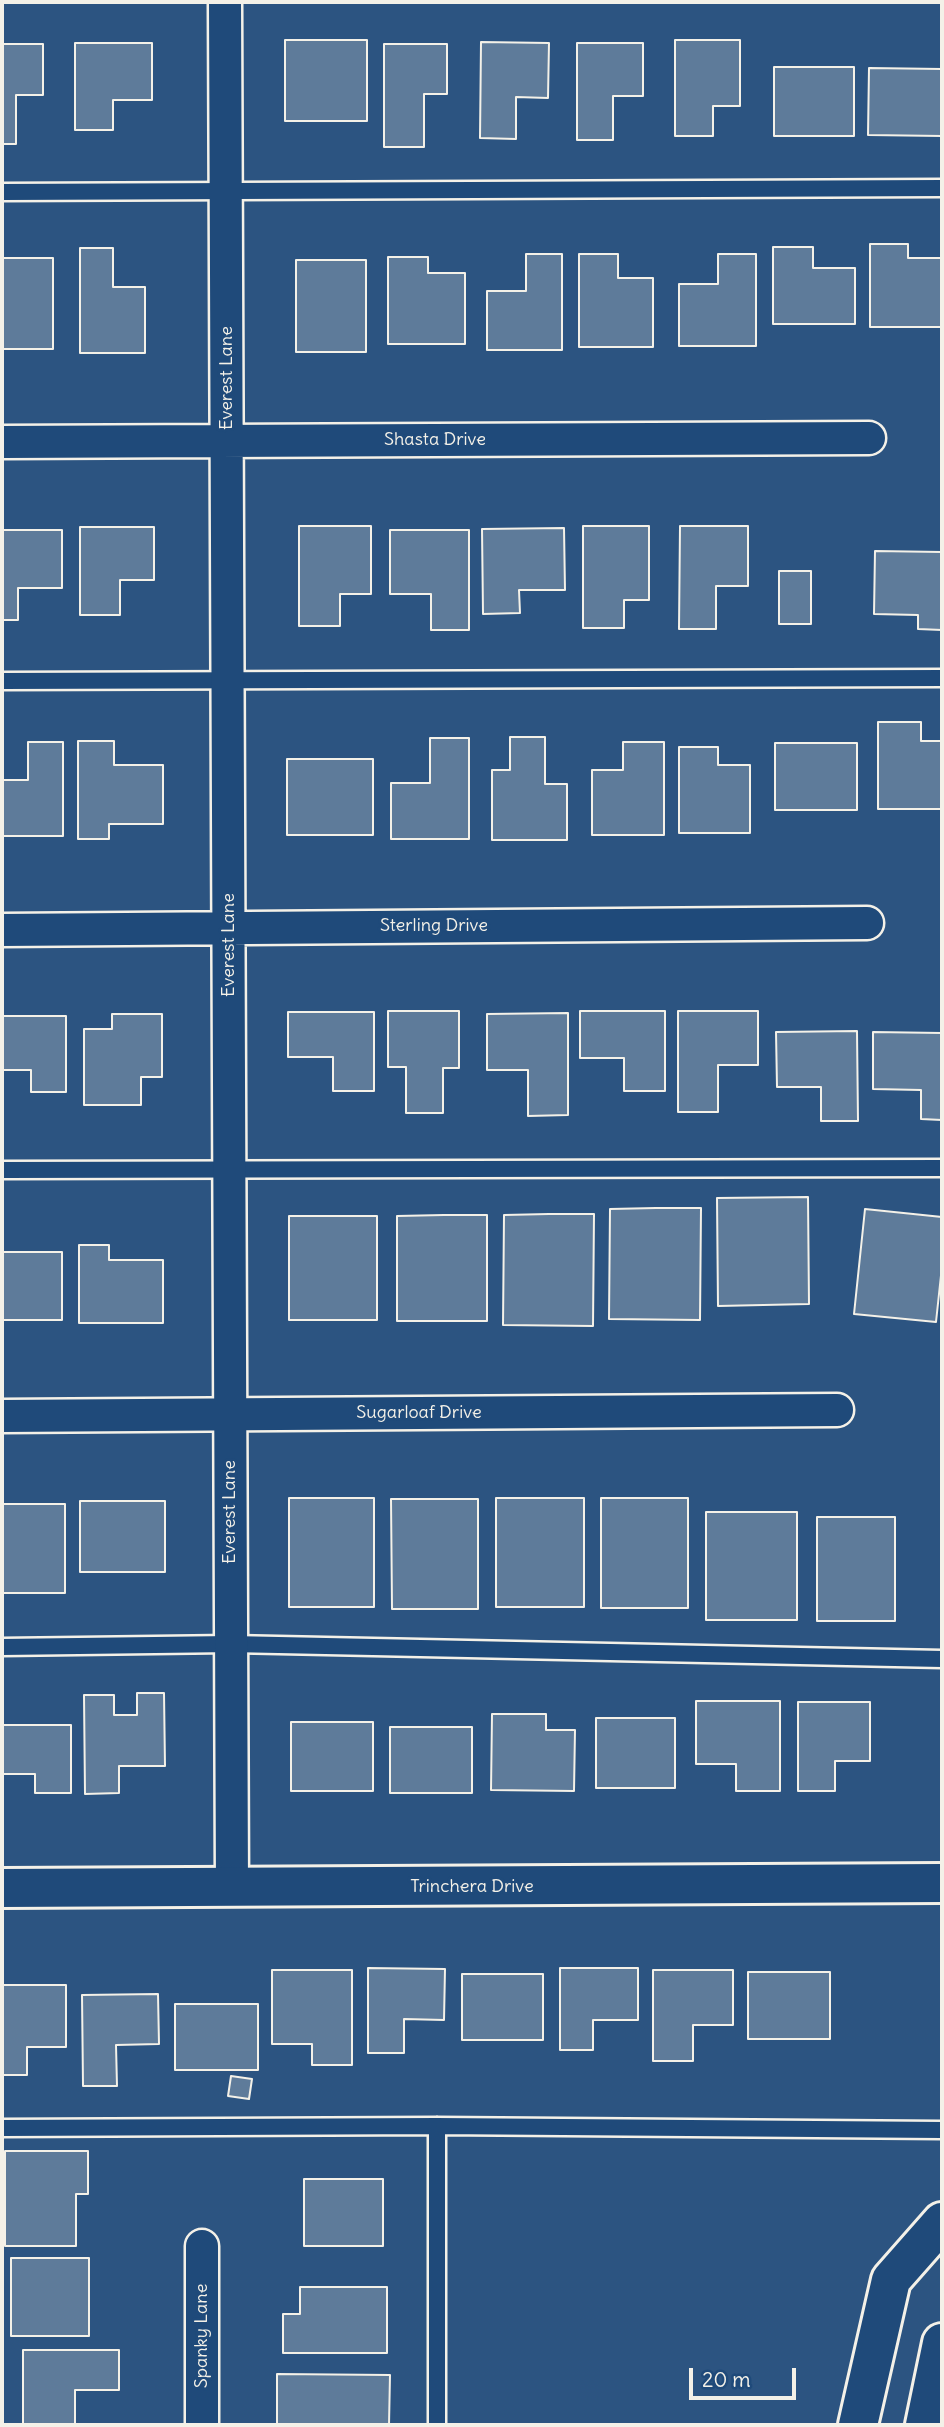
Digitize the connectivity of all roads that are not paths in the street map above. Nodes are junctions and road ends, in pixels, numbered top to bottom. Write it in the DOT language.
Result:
graph roads {
  1 [pos="225,2"];
  2 [pos="942,188"];
  3 [pos="226,190"];
  4 [pos="2,192"];
  5 [pos="869,438"];
  6 [pos="227,441"];
  7 [pos="2,442"];
  8 [pos="942,678"];
  9 [pos="2,681"];
  10 [pos="227,681"];
  11 [pos="867,923"];
  12 [pos="228,928"];
  13 [pos="2,930"];
  14 [pos="942,1168"];
  15 [pos="229,1169"];
  16 [pos="2,1170"];
  17 [pos="836,1410"];
  18 [pos="230,1415"];
  19 [pos="2,1416"];
  20 [pos="231,1644"];
  21 [pos="2,1647"];
  22 [pos="942,1659"];
  23 [pos="942,1884"];
  24 [pos="2,1888"];
  25 [pos="232,1888"];
  26 [pos="437,2126"];
  27 [pos="2,2128"];
  28 [pos="942,2130"];
  29 [pos="942,2221"];
  30 [pos="202,2246"];
  31 [pos="942,2343"];
  32 [pos="202,2425"];
  33 [pos="437,2425"];
  34 [pos="858,2425"];
  35 [pos="925,2425"];
  1 -- 3 [label="street, Everest Lane"];
  2 -- 3 [label="lane"];
  3 -- 4 [label="lane"];
  3 -- 6 [label="street, Everest Lane"];
  5 -- 6 [label="street, Shasta Drive"];
  6 -- 7 [label="street, Shasta Drive"];
  6 -- 10 [label="street, Everest Lane"];
  8 -- 10 [label="lane"];
  9 -- 10 [label="lane"];
  10 -- 12 [label="street, Everest Lane"];
  11 -- 12 [label="street, Sterling Drive"];
  12 -- 13 [label="street, Sterling Drive"];
  12 -- 15 [label="street, Everest Lane"];
  14 -- 15 [label="lane"];
  15 -- 16 [label="lane"];
  15 -- 18 [label="street, Everest Lane"];
  17 -- 18 [label="street, Sugarloaf Drive"];
  18 -- 19 [label="street, Sugarloaf Drive"];
  18 -- 20 [label="street, Everest Lane"];
  20 -- 21 [label="lane"];
  20 -- 22 [label="lane"];
  20 -- 25 [label="street, Everest Lane"];
  23 -- 25 [label="street, Trinchera Drive"];
  24 -- 25 [label="street, Trinchera Drive"];
  26 -- 27 [label="lane"];
  26 -- 28 [label="lane"];
  26 -- 33 [label="lane"];
  29 -- 34 [label="street"];
  30 -- 32 [label="street, Spanky Lane"];
  31 -- 35 [label="street"];
}
